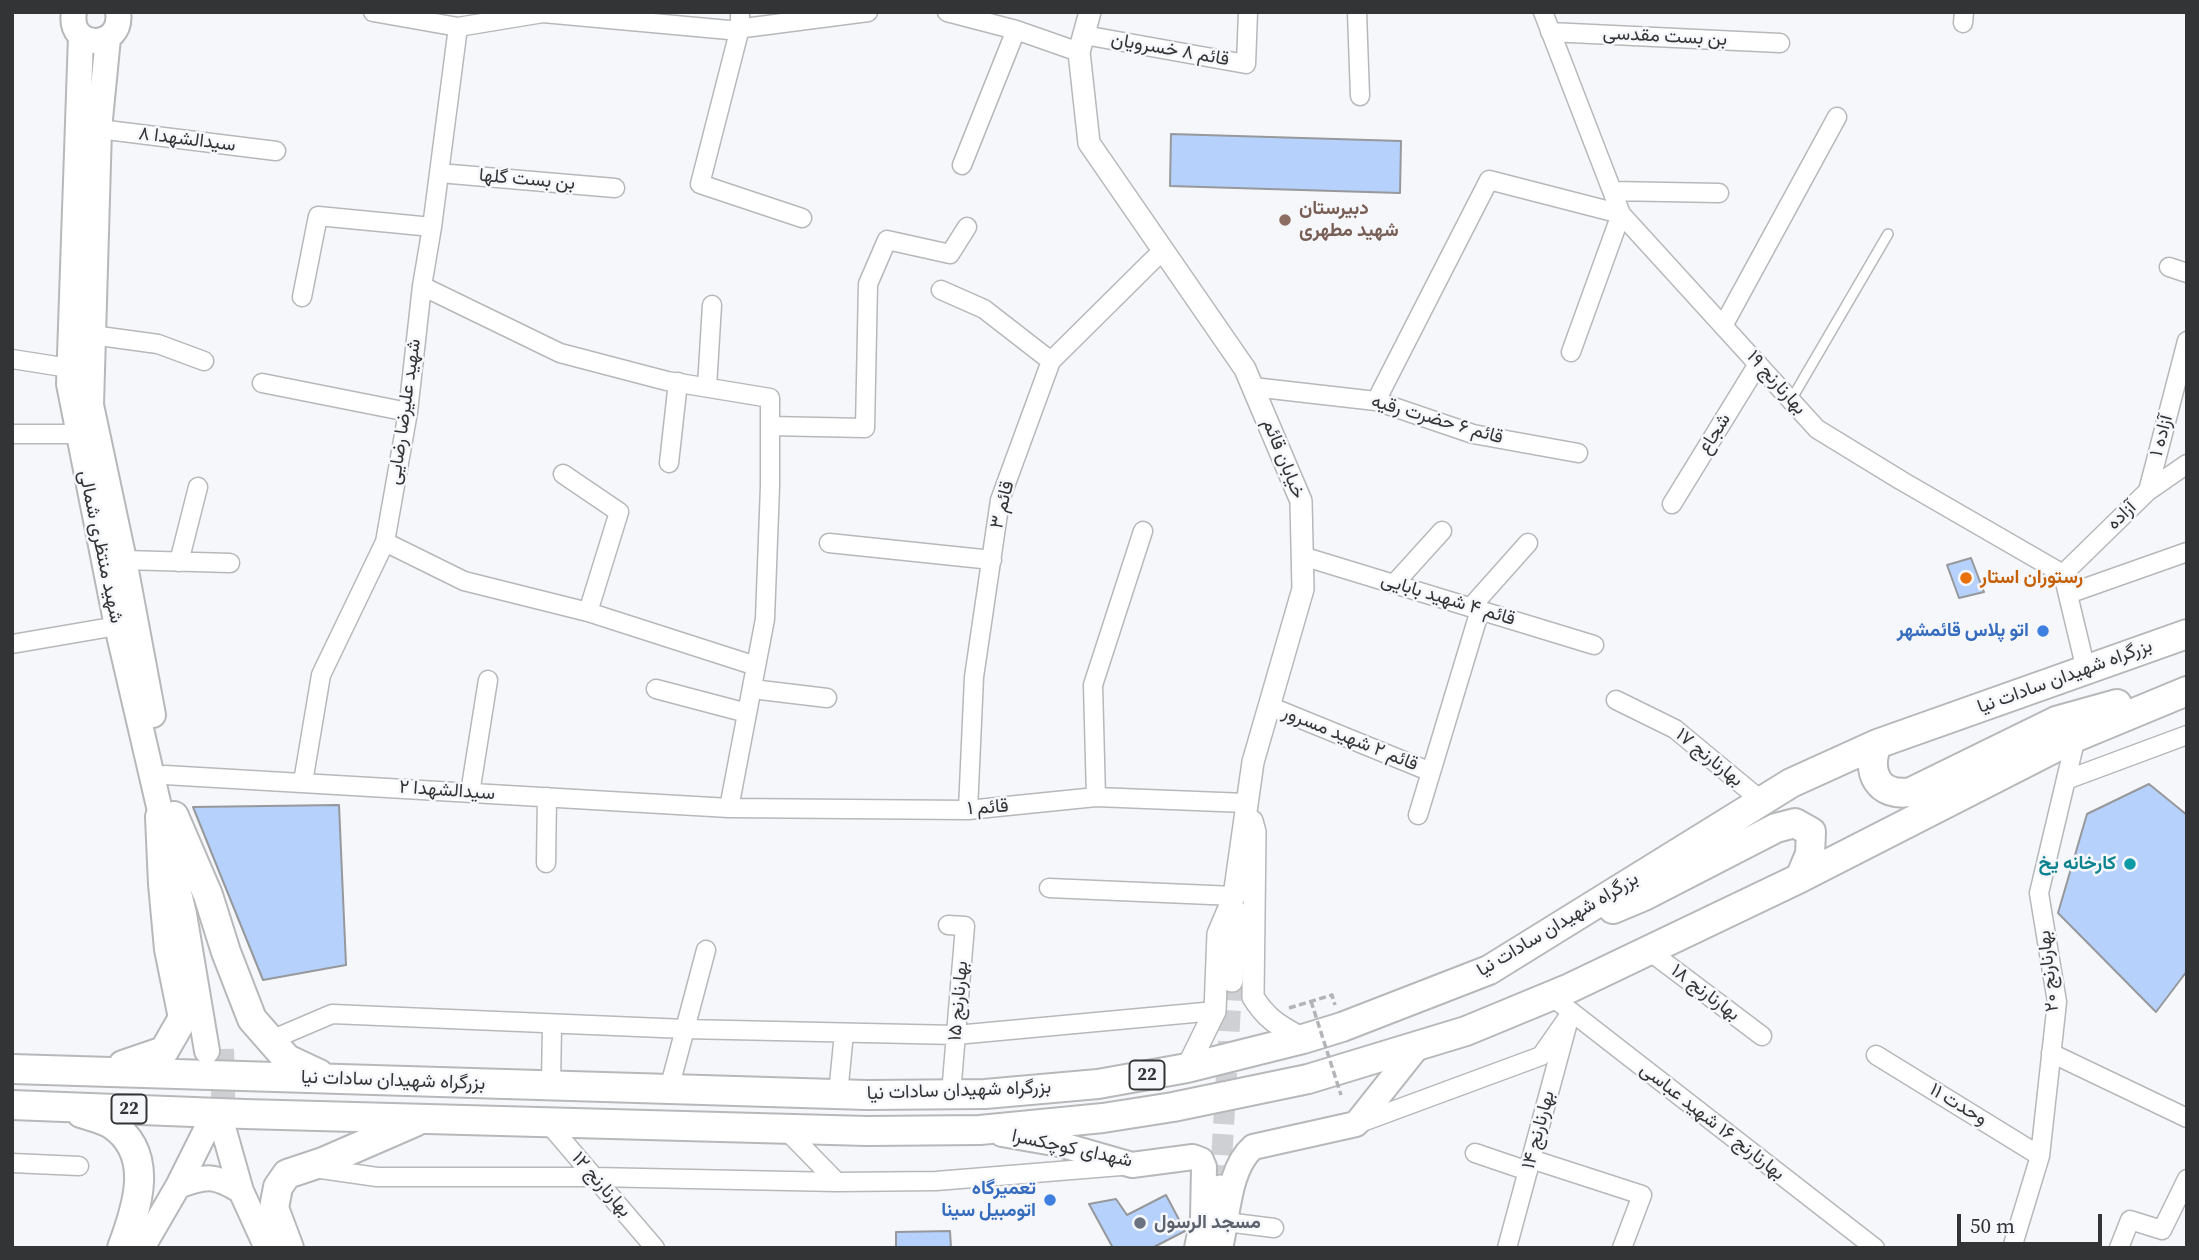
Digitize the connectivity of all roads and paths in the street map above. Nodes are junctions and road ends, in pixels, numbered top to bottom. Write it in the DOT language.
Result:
graph roads {
  1 [pos="118,12"];
  2 [pos="373,12"];
  3 [pos="868,12"];
  4 [pos="947,12"];
  5 [pos="1090,12"];
  6 [pos="1248,12"];
  7 [pos="1357,12"];
  8 [pos="1543,12"];
  9 [pos="543,13"];
  10 [pos="740,20"];
  11 [pos="77,24"];
  12 [pos="458,27"];
  13 [pos="1016,30"];
  14 [pos="1550,32"];
  15 [pos="108,38"];
  16 [pos="1081,43"];
  17 [pos="1780,43"];
  18 [pos="1360,96"];
  19 [pos="1837,117"];
  20 [pos="99,129"];
  21 [pos="276,151"];
  22 [pos="962,165"];
  23 [pos="439,173"];
  24 [pos="615,188"];
  25 [pos="1612,191"];
  26 [pos="1718,193"];
  27 [pos="1621,214"];
  28 [pos="802,218"];
  29 [pos="432,227"];
  30 [pos="967,227"];
  31 [pos="1888,234"];
  32 [pos="1162,251"];
  33 [pos="422,286"];
  34 [pos="941,290"];
  35 [pos="302,297"];
  36 [pos="712,305"];
  37 [pos="1723,326"];
  38 [pos="92,335"];
  39 [pos="2187,341"];
  40 [pos="1571,352"];
  41 [pos="12,359"];
  42 [pos="204,360"];
  43 [pos="1051,360"];
  44 [pos="1758,364"];
  45 [pos="69,368"];
  46 [pos="678,382"];
  47 [pos="262,383"];
  48 [pos="707,387"];
  49 [pos="1253,387"];
  50 [pos="1791,400"];
  51 [pos="1376,401"];
  52 [pos="408,412"];
  53 [pos="770,426"];
  54 [pos="13,434"];
  55 [pos="77,434"];
  56 [pos="1578,453"];
  57 [pos="669,463"];
  58 [pos="2187,464"];
  59 [pos="562,474"];
  60 [pos="198,487"];
  61 [pos="2148,491"];
  62 [pos="1672,504"];
  63 [pos="1143,531"];
  64 [pos="1442,531"];
  65 [pos="385,542"];
  66 [pos="829,543"];
  67 [pos="1528,543"];
  68 [pos="2187,552"];
  69 [pos="1302,556"];
  70 [pos="124,560"];
  71 [pos="992,560"];
  72 [pos="179,562"];
  73 [pos="230,563"];
  74 [pos="2063,574"];
  75 [pos="1394,584"];
  76 [pos="2068,594"];
  77 [pos="1476,608"];
  78 [pos="588,612"];
  79 [pos="117,626"];
  80 [pos="2187,634"];
  81 [pos="12,644"];
  82 [pos="1594,645"];
  83 [pos="756,666"];
  84 [pos="2086,670"];
  85 [pos="488,680"];
  86 [pos="2187,683"];
  87 [pos="656,689"];
  88 [pos="752,689"];
  89 [pos="2187,691"];
  90 [pos="827,698"];
  91 [pos="1616,700"];
  92 [pos="1269,706"];
  93 [pos="747,713"];
  94 [pos="2187,734"];
  95 [pos="2076,737"];
  96 [pos="1877,744"];
  97 [pos="1431,772"];
  98 [pos="164,775"];
  99 [pos="2066,780"];
  100 [pos="303,782"];
  101 [pos="470,793"];
  102 [pos="547,797"];
  103 [pos="1096,797"];
  104 [pos="1763,802"];
  105 [pos="1246,803"];
  106 [pos="729,808"];
  107 [pos="968,810"];
  108 [pos="1418,815"];
  109 [pos="167,816"];
  110 [pos="546,863"];
  111 [pos="1800,878"];
  112 [pos="1049,888"];
  113 [pos="1234,896"];
  114 [pos="948,925"];
  115 [pos="1540,937"];
  116 [pos="706,950"];
  117 [pos="1648,950"];
  118 [pos="1232,981"];
  119 [pos="1332,995"];
  120 [pos="1311,1001"];
  121 [pos="1561,1004"];
  122 [pos="1290,1008"];
  123 [pos="1215,1011"];
  124 [pos="552,1024"];
  125 [pos="685,1029"];
  126 [pos="844,1032"];
  127 [pos="956,1035"];
  128 [pos="1762,1035"];
  129 [pos="1303,1039"];
  130 [pos="271,1040"];
  131 [pos="1418,1046"];
  132 [pos="214,1050"];
  133 [pos="2051,1053"];
  134 [pos="1876,1055"];
  135 [pos="1187,1068"];
  136 [pos="12,1069"];
  137 [pos="103,1072"];
  138 [pos="327,1079"];
  139 [pos="551,1085"];
  140 [pos="669,1089"];
  141 [pos="838,1094"];
  142 [pos="951,1094"];
  143 [pos="1341,1095"];
  144 [pos="12,1105"];
  145 [pos="62,1106"];
  146 [pos="2187,1118"];
  147 [pos="422,1119"];
  148 [pos="547,1122"];
  149 [pos="1356,1124"];
  150 [pos="786,1130"];
  151 [pos="980,1130"];
  152 [pos="1475,1153"];
  153 [pos="2040,1156"];
  154 [pos="12,1163"];
  155 [pos="1132,1165"];
  156 [pos="1530,1165"];
  157 [pos="79,1166"];
  158 [pos="307,1167"];
  159 [pos="594,1177"];
  160 [pos="2187,1179"];
  161 [pos="837,1182"];
  162 [pos="178,1186"];
  163 [pos="241,1191"];
  164 [pos="1215,1221"];
  165 [pos="1273,1228"];
  166 [pos="122,1248"];
  167 [pos="142,1248"];
  168 [pos="267,1248"];
  169 [pos="289,1248"];
  170 [pos="655,1248"];
  171 [pos="1197,1248"];
  172 [pos="1220,1248"];
  173 [pos="1507,1248"];
  174 [pos="1622,1248"];
  175 [pos="1875,1248"];
  176 [pos="2012,1248"];
  177 [pos="2119,1248"];
  1 -- 15 [label="main road, شهید منتظری شمالی"];
  2 -- 12 [label="street"];
  3 -- 10 [label="street"];
  4 -- 13 [label="street"];
  5 -- 16 [label="street, خیابان قائم"];
  6 -- 16 [label="street, قائم ۸ خسرویان"];
  7 -- 18 [label="street"];
  8 -- 14 [label="street, بهارنارنج ۱۹"];
  9 -- 10 [label="street"];
  9 -- 12 [label="street"];
  10 -- 28 [label="street"];
  11 -- 15 [label="main road"];
  11 -- 45 [label="main road, شهید منتظری شمالی"];
  12 -- 23 [label="street, شهید علیرضا رضایی"];
  13 -- 16 [label="street"];
  13 -- 22 [label="street"];
  14 -- 17 [label="street, بن بست مقدسی"];
  14 -- 25 [label="street, بهارنارنج ۱۹"];
  15 -- 20 [label="main road, شهید منتظری شمالی"];
  16 -- 32 [label="street, خیابان قائم"];
  19 -- 37 [label="street"];
  20 -- 21 [label="street, سیدالشهدا ۸"];
  20 -- 38 [label="main road, شهید منتظری شمالی"];
  23 -- 24 [label="street, بن بست گلها"];
  23 -- 29 [label="street, شهید علیرضا رضایی"];
  25 -- 26 [label="street"];
  25 -- 27 [label="street, بهارنارنج ۱۹"];
  27 -- 37 [label="street, بهارنارنج ۱۹"];
  27 -- 40 [label="street"];
  27 -- 51 [label="street"];
  29 -- 33 [label="street, شهید علیرضا رضایی"];
  29 -- 35 [label="street"];
  30 -- 53 [label="street"];
  31 -- 50 [label="lane"];
  32 -- 43 [label="street, قائم ۳"];
  32 -- 49 [label="street, خیابان قائم"];
  33 -- 46 [label="street"];
  33 -- 52 [label="street, شهید علیرضا رضایی"];
  34 -- 43 [label="street"];
  36 -- 48 [label="street"];
  37 -- 44 [label="street, بهارنارنج ۱۹"];
  38 -- 42 [label="street"];
  38 -- 70 [label="main road, شهید منتظری شمالی"];
  39 -- 61 [label="street, آزاده ۱"];
  41 -- 45 [label="street"];
  43 -- 71 [label="street, قائم ۳"];
  44 -- 50 [label="street, بهارنارنج ۱۹"];
  44 -- 62 [label="street, شجاع"];
  45 -- 55 [label="main road, شهید منتظری شمالی"];
  46 -- 48 [label="street"];
  46 -- 57 [label="street"];
  47 -- 52 [label="street"];
  48 -- 53 [label="street"];
  49 -- 51 [label="street, قائم ۶ حضرت رقیه"];
  49 -- 69 [label="street, خیابان قائم"];
  50 -- 74 [label="street, بهارنارنج ۱۹"];
  51 -- 56 [label="street, قائم ۶ حضرت رقیه"];
  52 -- 65 [label="street, شهید علیرضا رضایی"];
  53 -- 83 [label="street"];
  54 -- 55 [label="street"];
  55 -- 79 [label="main road, شهید منتظری شمالی"];
  58 -- 61 [label="street, آزاده"];
  59 -- 78 [label="street"];
  60 -- 72 [label="street"];
  61 -- 74 [label="street, آزاده"];
  63 -- 103 [label="street"];
  64 -- 75 [label="street"];
  65 -- 78 [label="street"];
  65 -- 100 [label="street, شهید علیرضا رضایی"];
  66 -- 71 [label="street"];
  67 -- 77 [label="street"];
  68 -- 76 [label="street"];
  69 -- 75 [label="street, قائم ۴ شهید بابایی"];
  69 -- 92 [label="street, خیابان قائم"];
  70 -- 72 [label="street"];
  70 -- 98 [label="main road, شهید منتظری شمالی"];
  71 -- 107 [label="street, قائم ۳"];
  72 -- 73 [label="street"];
  74 -- 76 [label="street"];
  75 -- 77 [label="street, قائم ۴ شهید بابایی"];
  76 -- 84 [label="street"];
  77 -- 82 [label="street, قائم ۴ شهید بابایی"];
  77 -- 97 [label="street"];
  78 -- 83 [label="street"];
  79 -- 81 [label="street"];
  79 -- 109 [label="main road, شهید منتظری شمالی"];
  80 -- 84 [label="highway, بزرگراه شهیدان سادات نیا / 22"];
  83 -- 88 [label="street"];
  84 -- 96 [label="highway, بزرگراه شهیدان سادات نیا / 22"];
  85 -- 101 [label="street"];
  86 -- 96 [label="highway"];
  87 -- 93 [label="street"];
  88 -- 90 [label="street"];
  88 -- 93 [label="street"];
  89 -- 95 [label="highway, بزرگراه شهیدان سادات نیا / 22"];
  91 -- 104 [label="street, بهارنارنج ۱۷"];
  92 -- 97 [label="street, قائم ۲ شهید مسرور"];
  92 -- 105 [label="street, خیابان قائم"];
  93 -- 106 [label="street"];
  94 -- 99 [label="street"];
  95 -- 99 [label="street, بهارنارنج ۲۰"];
  95 -- 111 [label="highway, بزرگراه شهیدان سادات نیا / 22"];
  96 -- 104 [label="highway, بزرگراه شهیدان سادات نیا / 22"];
  97 -- 108 [label="street"];
  98 -- 100 [label="street, سیدالشهدا ۲"];
  98 -- 109 [label="main road, شهید منتظری شمالی"];
  99 -- 133 [label="street, بهارنارنج ۲۰"];
  100 -- 101 [label="street, سیدالشهدا ۲"];
  101 -- 102 [label="street, سیدالشهدا ۲"];
  102 -- 106 [label="street, سیدالشهدا ۲"];
  102 -- 110 [label="street"];
  103 -- 105 [label="street, قائم ۱"];
  103 -- 107 [label="street, قائم ۱"];
  104 -- 115 [label="highway, بزرگراه شهیدان سادات نیا / 22"];
  105 -- 113 [label="street, خیابان قائم"];
  105 -- 129 [label="street"];
  106 -- 107 [label="street, قائم ۱"];
  109 -- 130 [label="highway"];
  109 -- 132 [label="main road, شهید منتظری شمالی"];
  109 -- 137 [label="highway"];
  111 -- 115 [label="highway"];
  111 -- 117 [label="highway, بزرگراه شهیدان سادات نیا / 22"];
  112 -- 113 [label="street"];
  113 -- 118 [label="street"];
  113 -- 123 [label="street, خیابان قائم"];
  114 -- 127 [label="street, بهارنارنج ۱۵"];
  115 -- 129 [label="highway, بزرگراه شهیدان سادات نیا / 22"];
  116 -- 125 [label="street"];
  117 -- 121 [label="highway, بزرگراه شهیدان سادات نیا / 22"];
  117 -- 128 [label="street, بهارنارنج ۱۸"];
  119 -- 120 [label="path"];
  120 -- 122 [label="path"];
  120 -- 143 [label="path, bridge"];
  121 -- 131 [label="highway, بزرگراه شهیدان سادات نیا / 22"];
  121 -- 149 [label="street"];
  121 -- 156 [label="street, بهارنارنج ۱۴"];
  121 -- 175 [label="street, بهارنارنج ۱۶ شهید عباسی"];
  123 -- 127 [label="street"];
  123 -- 135 [label="street, خیابان قائم"];
  124 -- 125 [label="street"];
  124 -- 130 [label="street"];
  124 -- 139 [label="street"];
  125 -- 126 [label="street"];
  125 -- 140 [label="street"];
  126 -- 127 [label="street"];
  126 -- 141 [label="street"];
  127 -- 142 [label="street, بهارنارنج ۱۵"];
  129 -- 135 [label="highway, بزرگراه شهیدان سادات نیا / 22"];
  130 -- 138 [label="highway"];
  131 -- 149 [label="main road"];
  131 -- 151 [label="highway, بزرگراه شهیدان سادات نیا / 22"];
  133 -- 146 [label="street"];
  133 -- 153 [label="street, بهارنارنج ۲۰"];
  134 -- 153 [label="street, وحدت ۱۱"];
  135 -- 142 [label="highway, بزرگراه شهیدان سادات نیا / 22"];
  136 -- 137 [label="highway, بزرگراه شهیدان سادات نیا / 22"];
  137 -- 138 [label="highway, بزرگراه شهیدان سادات نیا / 22"];
  138 -- 139 [label="highway, بزرگراه شهیدان سادات نیا / 22"];
  139 -- 140 [label="highway, بزرگراه شهیدان سادات نیا / 22"];
  140 -- 141 [label="highway, بزرگراه شهیدان سادات نیا / 22"];
  141 -- 142 [label="highway, بزرگراه شهیدان سادات نیا / 22"];
  144 -- 145 [label="highway, بزرگراه شهیدان سادات نیا / 22"];
  145 -- 147 [label="highway, بزرگراه شهیدان سادات نیا / 22"];
  145 -- 166 [label="highway"];
  147 -- 148 [label="highway, بزرگراه شهیدان سادات نیا / 22"];
  147 -- 158 [label="highway"];
  148 -- 150 [label="highway, بزرگراه شهیدان سادات نیا / 22"];
  148 -- 159 [label="street, بهارنارنج ۱۲"];
  149 -- 164 [label="main road, شهدای کوچکسرا"];
  150 -- 151 [label="highway, بزرگراه شهیدان سادات نیا / 22"];
  150 -- 161 [label="street"];
  151 -- 155 [label="main road, شهدای کوچکسرا"];
  152 -- 156 [label="street"];
  153 -- 176 [label="street, بهارنارنج ۲۰"];
  154 -- 157 [label="street"];
  155 -- 161 [label="street"];
  155 -- 164 [label="main road, شهدای کوچکسرا"];
  156 -- 173 [label="street, بهارنارنج ۱۴"];
  156 -- 174 [label="street"];
  158 -- 159 [label="street"];
  158 -- 169 [label="highway"];
  159 -- 161 [label="street"];
  159 -- 170 [label="street, بهارنارنج ۱۲"];
  160 -- 177 [label="street"];
  162 -- 163 [label="main road"];
  162 -- 163 [label="main road"];
  162 -- 167 [label="main road"];
  163 -- 168 [label="main road"];
  164 -- 165 [label="street"];
  164 -- 171 [label="main road, شهدای کوچکسرا"];
  164 -- 172 [label="main road, شهدای کوچکسرا"];
}
